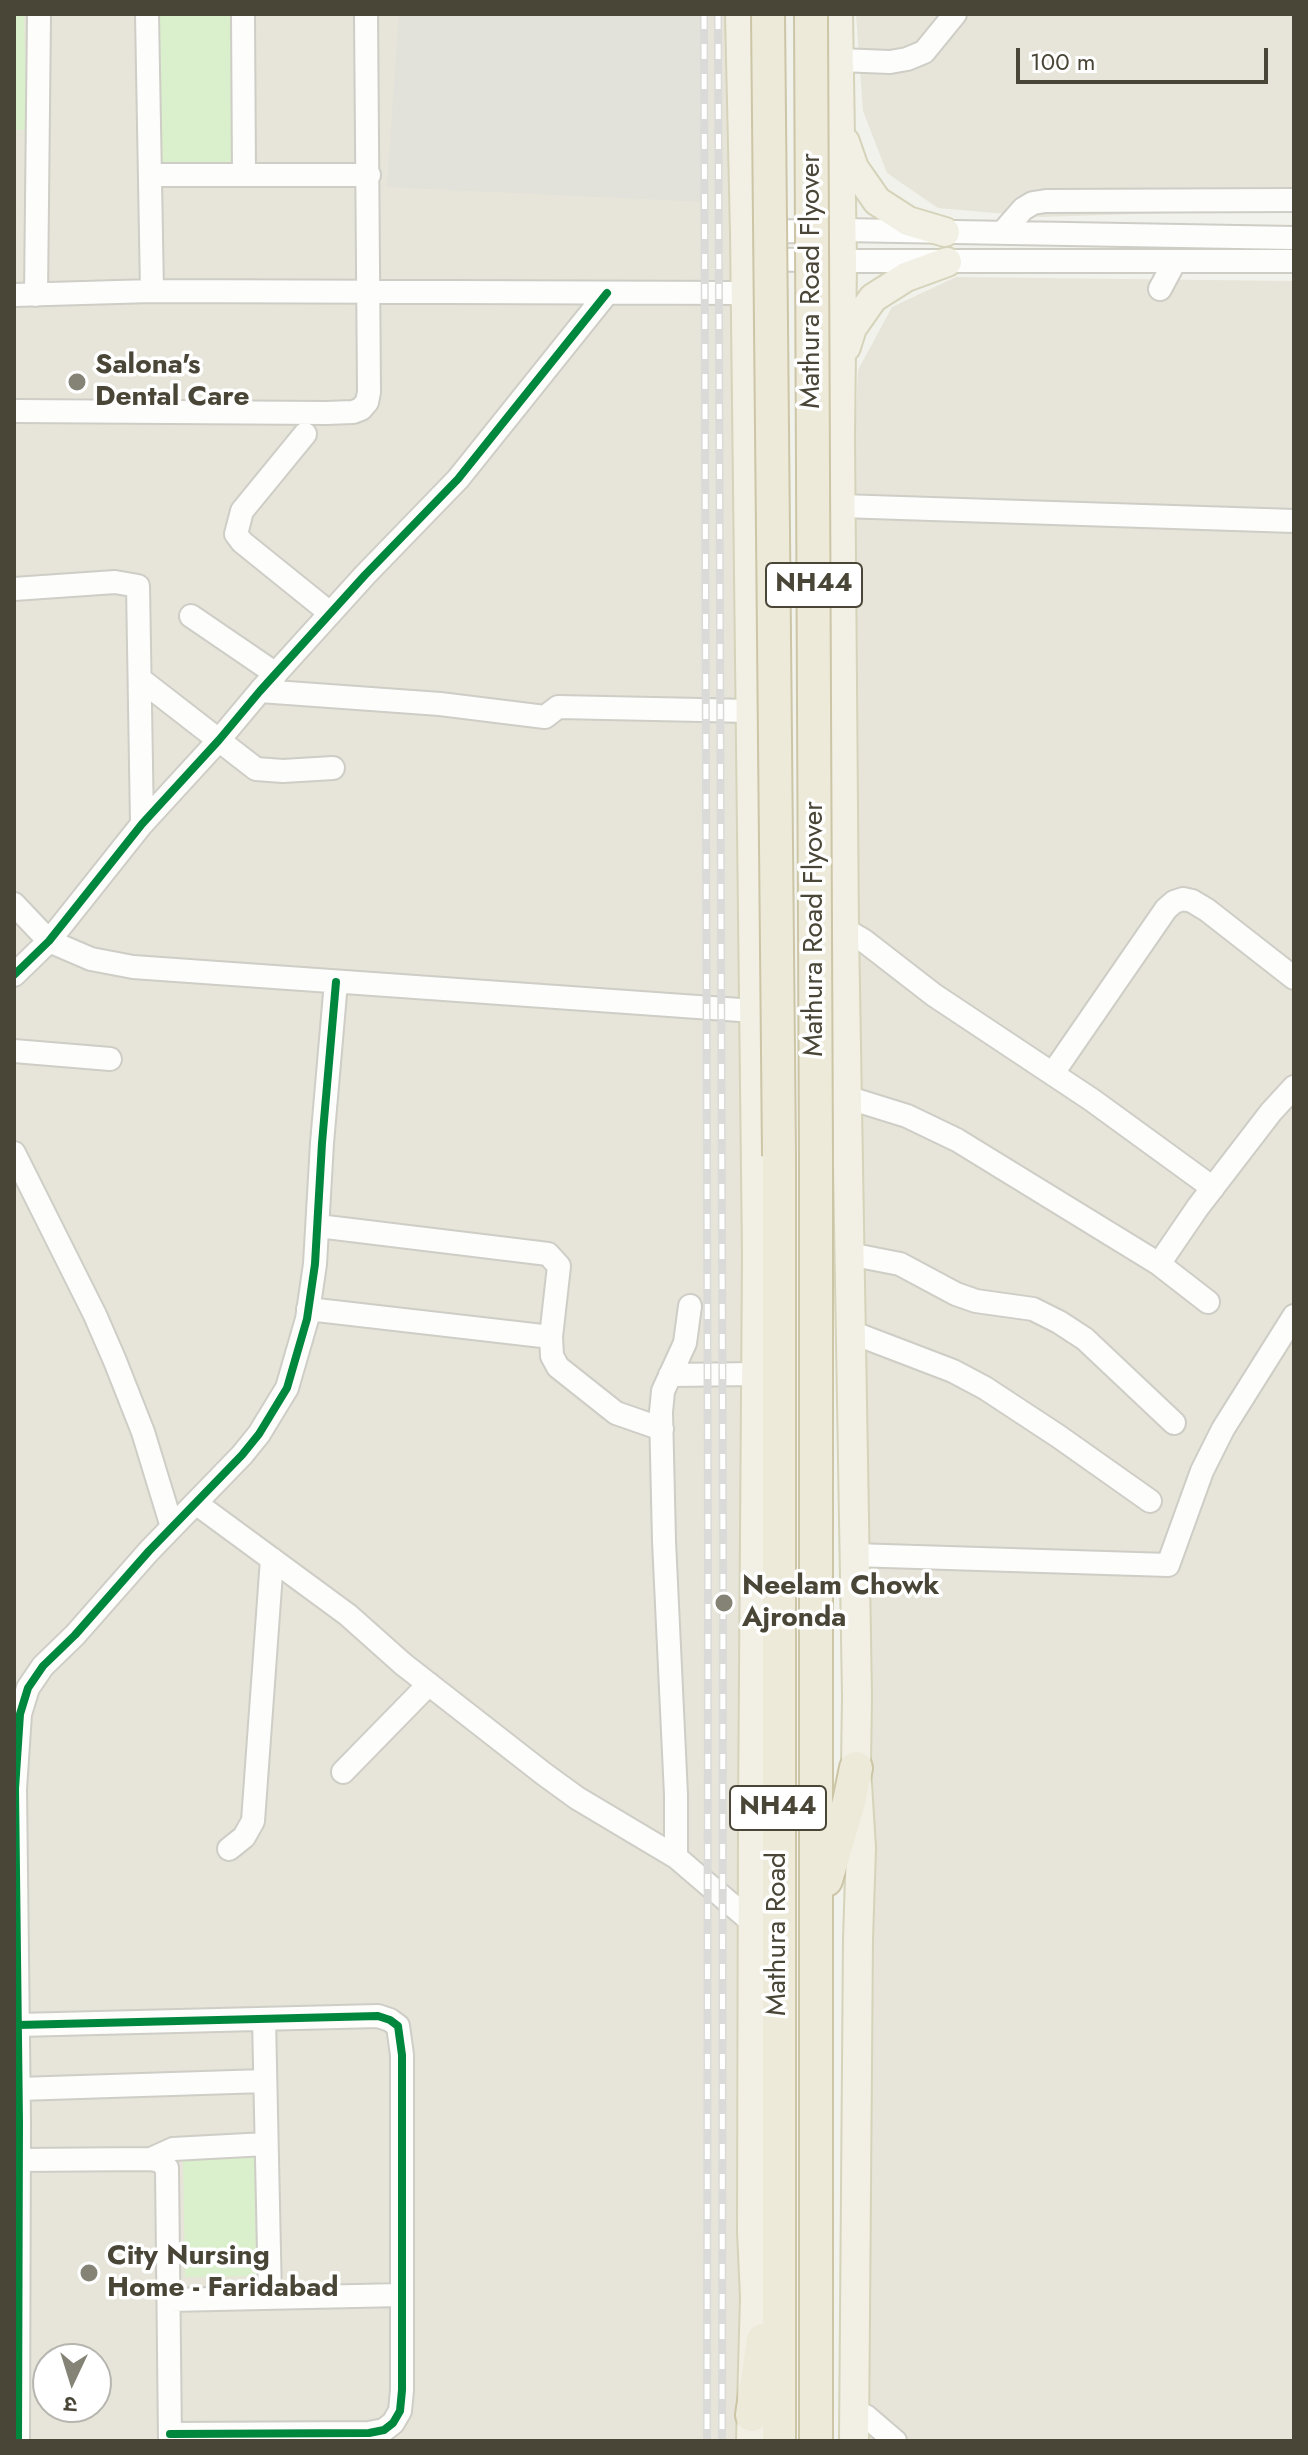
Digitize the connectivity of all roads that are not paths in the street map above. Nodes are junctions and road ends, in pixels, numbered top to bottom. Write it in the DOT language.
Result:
graph roads {
  1 [pos="39,14"];
  2 [pos="147,14"];
  3 [pos="243,14"];
  4 [pos="366,14"];
  5 [pos="740,14"];
  6 [pos="768,14"];
  7 [pos="811,14"];
  8 [pos="838,14"];
  9 [pos="955,14"];
  10 [pos="839,60"];
  11 [pos="840,126"];
  12 [pos="840,159"];
  13 [pos="743,160"];
  14 [pos="150,175"];
  15 [pos="244,175"];
  16 [pos="369,175"];
  17 [pos="1294,200"];
  18 [pos="842,230"];
  19 [pos="945,232"];
  20 [pos="1002,233"];
  21 [pos="1294,238"];
  22 [pos="745,245"];
  23 [pos="842,261"];
  24 [pos="1175,261"];
  25 [pos="1294,261"];
  26 [pos="947,262"];
  27 [pos="1160,289"];
  28 [pos="152,291"];
  29 [pos="369,292"];
  30 [pos="607,293"];
  31 [pos="745,293"];
  32 [pos="25,295"];
  33 [pos="841,372"];
  34 [pos="747,382"];
  35 [pos="14,411"];
  36 [pos="305,434"];
  37 [pos="841,506"];
  38 [pos="1294,521"];
  39 [pos="14,589"];
  40 [pos="330,613"];
  41 [pos="191,616"];
  42 [pos="276,674"];
  43 [pos="140,679"];
  44 [pos="260,691"];
  45 [pos="749,711"];
  46 [pos="219,740"];
  47 [pos="333,768"];
  48 [pos="142,824"];
  49 [pos="14,904"];
  50 [pos="844,929"];
  51 [pos="49,941"];
  52 [pos="14,975"];
  53 [pos="1294,978"];
  54 [pos="336,982"];
  55 [pos="754,1011"];
  56 [pos="14,1051"];
  57 [pos="110,1059"];
  58 [pos="1053,1073"];
  59 [pos="1294,1087"];
  60 [pos="846,1097"];
  61 [pos="14,1153"];
  62 [pos="1213,1188"];
  63 [pos="318,1226"];
  64 [pos="849,1254"];
  65 [pos="757,1255"];
  66 [pos="1159,1264"];
  67 [pos="1208,1302"];
  68 [pos="690,1306"];
  69 [pos="308,1309"];
  70 [pos="1294,1316"];
  71 [pos="851,1332"];
  72 [pos="551,1337"];
  73 [pos="756,1374"];
  74 [pos="670,1375"];
  75 [pos="1174,1423"];
  76 [pos="778,1426"];
  77 [pos="662,1429"];
  78 [pos="1150,1501"];
  79 [pos="197,1504"];
  80 [pos="172,1527"];
  81 [pos="854,1555"];
  82 [pos="272,1559"];
  83 [pos="21,1682"];
  84 [pos="429,1684"];
  85 [pos="17,1712"];
  86 [pos="856,1768"];
  87 [pos="343,1772"];
  88 [pos="15,1838"];
  89 [pos="817,1844"];
  90 [pos="229,1849"];
  91 [pos="676,1857"];
  92 [pos="816,1910"];
  93 [pos="753,1923"];
  94 [pos="264,2019"];
  95 [pos="18,2025"];
  96 [pos="264,2081"];
  97 [pos="19,2089"];
  98 [pos="266,2144"];
  99 [pos="151,2159"];
  100 [pos="18,2160"];
  101 [pos="779,2237"];
  102 [pos="402,2295"];
  103 [pos="270,2298"];
  104 [pos="170,2300"];
  105 [pos="16,2377"];
  106 [pos="854,2410"];
  107 [pos="752,2428"];
  108 [pos="170,2437"];
  109 [pos="18,2441"];
  110 [pos="779,2441"];
  111 [pos="816,2441"];
  112 [pos="854,2441"];
  113 [pos="895,2441"];
  1 -- 32 [label="street"];
  2 -- 14 [label="street"];
  3 -- 15 [label="street"];
  4 -- 16 [label="street"];
  5 -- 13 [label="main road"];
  6 -- 76 [label="highway, Mathura Road Flyover / NH44, bridge"];
  7 -- 89 [label="highway, Mathura Road Flyover / NH44, bridge"];
  8 -- 10 [label="main road"];
  9 -- 10 [label="street"];
  10 -- 11 [label="main road"];
  11 -- 12 [label="main road"];
  11 -- 19 [label="main road"];
  12 -- 13 [label="main road"];
  12 -- 18 [label="main road"];
  13 -- 22 [label="main road"];
  14 -- 15 [label="street"];
  14 -- 28 [label="street"];
  15 -- 16 [label="street"];
  16 -- 29 [label="street"];
  17 -- 20 [label="street"];
  18 -- 19 [label="street"];
  18 -- 22 [label="street"];
  18 -- 23 [label="main road"];
  19 -- 20 [label="street"];
  20 -- 21 [label="street"];
  22 -- 23 [label="street"];
  22 -- 31 [label="main road"];
  23 -- 26 [label="street"];
  23 -- 33 [label="main road"];
  24 -- 25 [label="street"];
  24 -- 26 [label="street"];
  24 -- 27 [label="street"];
  26 -- 33 [label="main road"];
  28 -- 29 [label="street"];
  28 -- 32 [label="street"];
  29 -- 30 [label="street"];
  29 -- 35 [label="street"];
  30 -- 31 [label="street"];
  30 -- 40 [label="street"];
  31 -- 34 [label="main road"];
  33 -- 34 [label="main road"];
  33 -- 37 [label="main road"];
  34 -- 45 [label="main road"];
  36 -- 40 [label="street"];
  37 -- 38 [label="street"];
  37 -- 50 [label="main road"];
  39 -- 43 [label="street"];
  40 -- 42 [label="street"];
  41 -- 42 [label="street"];
  42 -- 44 [label="street"];
  43 -- 46 [label="street"];
  43 -- 48 [label="street"];
  44 -- 45 [label="street"];
  44 -- 46 [label="street"];
  45 -- 55 [label="main road"];
  46 -- 47 [label="street"];
  46 -- 48 [label="street"];
  48 -- 51 [label="street"];
  49 -- 51 [label="street"];
  50 -- 58 [label="street"];
  50 -- 60 [label="main road"];
  51 -- 52 [label="street"];
  51 -- 54 [label="street"];
  53 -- 58 [label="street"];
  54 -- 55 [label="street"];
  54 -- 63 [label="street"];
  55 -- 65 [label="main road"];
  56 -- 57 [label="street"];
  58 -- 62 [label="street"];
  59 -- 62 [label="street"];
  60 -- 64 [label="main road"];
  60 -- 66 [label="street"];
  61 -- 80 [label="street"];
  62 -- 66 [label="street"];
  63 -- 69 [label="street"];
  63 -- 72 [label="street"];
  64 -- 71 [label="main road"];
  64 -- 75 [label="street"];
  65 -- 73 [label="main road"];
  65 -- 76 [label="highway"];
  66 -- 67 [label="street"];
  68 -- 74 [label="street"];
  69 -- 72 [label="street"];
  69 -- 79 [label="street"];
  70 -- 81 [label="street"];
  71 -- 78 [label="street"];
  71 -- 81 [label="main road"];
  72 -- 77 [label="street"];
  73 -- 74 [label="street"];
  73 -- 93 [label="main road"];
  74 -- 77 [label="street"];
  76 -- 101 [label="highway, Mathura Road / NH44"];
  77 -- 91 [label="street"];
  79 -- 80 [label="street"];
  79 -- 82 [label="street"];
  80 -- 83 [label="street"];
  81 -- 86 [label="main road"];
  82 -- 84 [label="street"];
  82 -- 90 [label="street"];
  83 -- 85 [label="street"];
  84 -- 87 [label="street"];
  84 -- 91 [label="street"];
  85 -- 88 [label="street"];
  86 -- 92 [label="highway"];
  86 -- 106 [label="main road"];
  88 -- 95 [label="street"];
  89 -- 92 [label="highway, Mathura Road / NH44"];
  91 -- 93 [label="street"];
  92 -- 111 [label="highway, Mathura Road / NH44"];
  93 -- 107 [label="main road"];
  94 -- 95 [label="street"];
  94 -- 96 [label="street"];
  94 -- 102 [label="street"];
  95 -- 97 [label="street"];
  96 -- 97 [label="street"];
  96 -- 98 [label="street"];
  97 -- 100 [label="street"];
  98 -- 99 [label="street"];
  98 -- 103 [label="street"];
  99 -- 100 [label="street"];
  99 -- 104 [label="street"];
  100 -- 105 [label="street"];
  101 -- 107 [label="highway"];
  101 -- 110 [label="highway, Mathura Road / NH44"];
  102 -- 103 [label="street"];
  102 -- 108 [label="street"];
  103 -- 104 [label="street"];
  104 -- 108 [label="street"];
  105 -- 109 [label="street"];
  106 -- 112 [label="main road"];
  106 -- 113 [label="street"];
}
